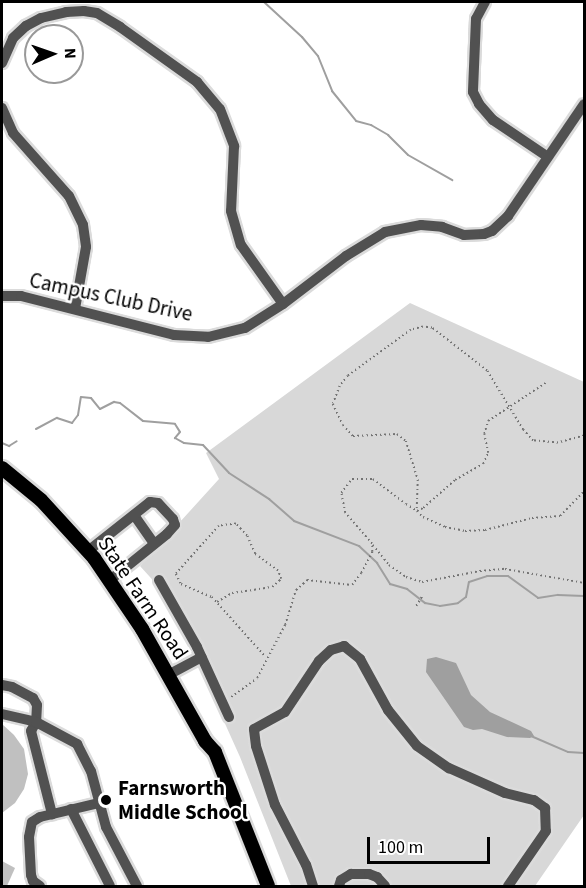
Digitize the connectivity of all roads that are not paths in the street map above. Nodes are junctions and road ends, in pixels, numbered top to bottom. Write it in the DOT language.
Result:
graph roads {
  1 [pos="485,2"];
  2 [pos="2,63"];
  3 [pos="585,104"];
  4 [pos="2,108"];
  5 [pos="548,157"];
  6 [pos="2,296"];
  7 [pos="283,304"];
  8 [pos="75,309"];
  9 [pos="2,468"];
  10 [pos="134,515"];
  11 [pos="154,544"];
  12 [pos="88,550"];
  13 [pos="110,580"];
  14 [pos="159,580"];
  15 [pos="201,657"];
  16 [pos="168,675"];
  17 [pos="2,685"];
  18 [pos="2,714"];
  19 [pos="229,717"];
  20 [pos="36,722"];
  21 [pos="205,741"];
  22 [pos="99,803"];
  23 [pos="71,809"];
  24 [pos="52,814"];
  25 [pos="40,886"];
  26 [pos="110,886"];
  27 [pos="137,886"];
  28 [pos="260,886"];
  29 [pos="268,886"];
  30 [pos="313,886"];
  31 [pos="339,886"];
  32 [pos="385,886"];
  33 [pos="508,886"];
  1 -- 5 [label="street"];
  2 -- 7 [label="street"];
  3 -- 5 [label="street"];
  4 -- 8 [label="street"];
  5 -- 7 [label="street, Campus Club Drive"];
  6 -- 8 [label="street, Campus Club Drive"];
  7 -- 8 [label="street, Campus Club Drive"];
  9 -- 12 [label="main road, State Farm Road"];
  10 -- 11 [label="street"];
  10 -- 11 [label="street"];
  10 -- 12 [label="street"];
  11 -- 13 [label="street"];
  12 -- 13 [label="main road, State Farm Road"];
  13 -- 16 [label="main road, State Farm Road"];
  14 -- 15 [label="street"];
  15 -- 16 [label="street"];
  15 -- 19 [label="street"];
  16 -- 21 [label="main road, State Farm Road"];
  17 -- 20 [label="street"];
  18 -- 20 [label="street"];
  20 -- 22 [label="street"];
  20 -- 24 [label="street"];
  21 -- 28 [label="main road, State Farm Road"];
  21 -- 29 [label="main road, State Farm Road"];
  22 -- 23 [label="street"];
  22 -- 27 [label="street"];
  23 -- 24 [label="street"];
  23 -- 26 [label="street"];
  24 -- 25 [label="street"];
  30 -- 33 [label="street"];
  31 -- 32 [label="street"];
}
